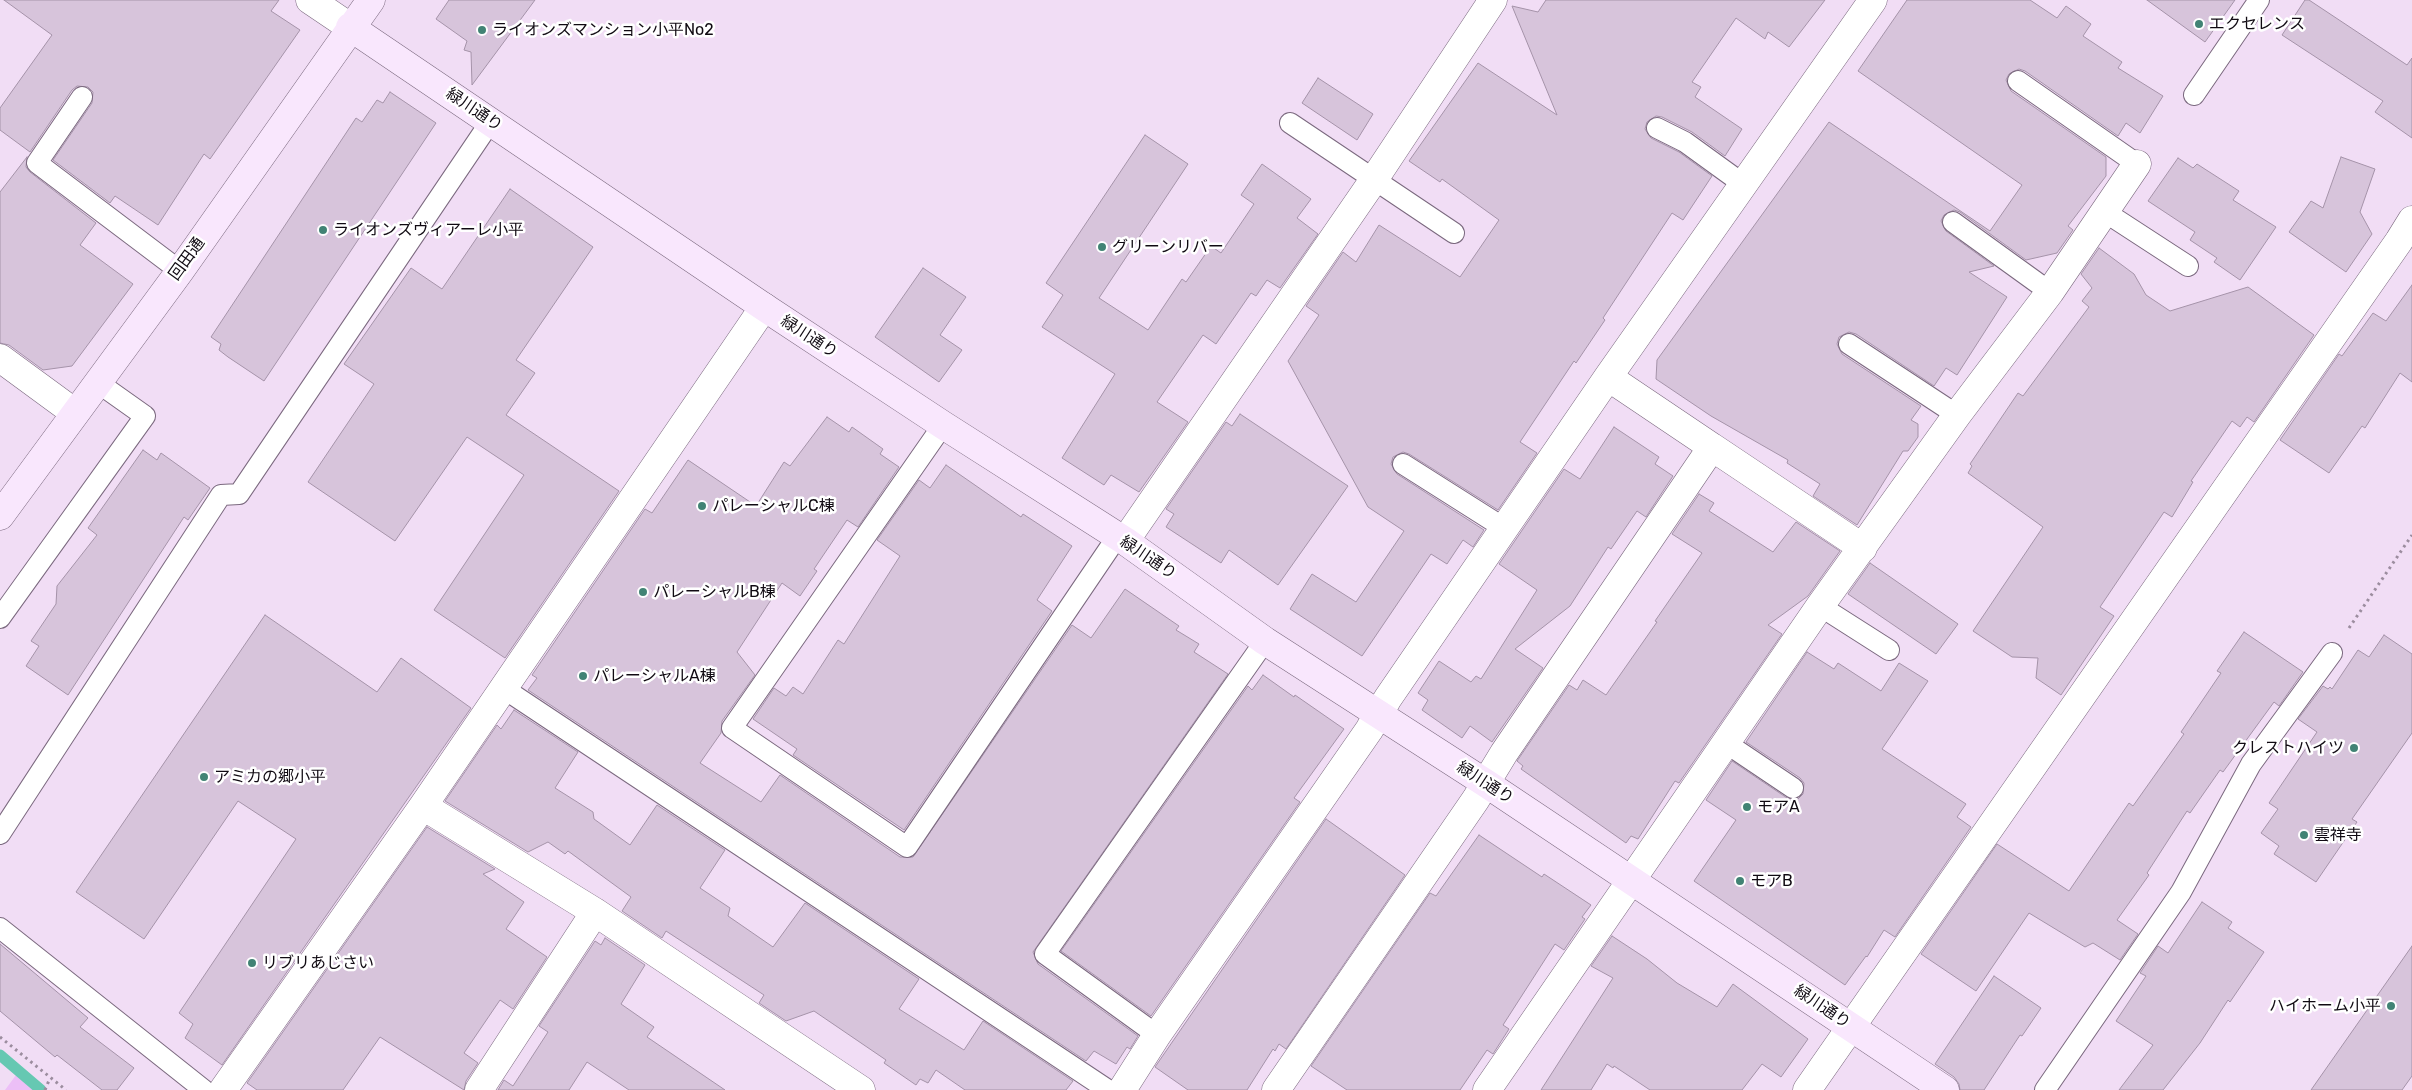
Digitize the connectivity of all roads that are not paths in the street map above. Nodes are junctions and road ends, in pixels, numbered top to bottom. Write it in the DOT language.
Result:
graph roads {
  1 [pos="310,0"];
  2 [pos="371,0"];
  3 [pos="1494,0"];
  4 [pos="1873,0"];
  5 [pos="2259,0"];
  6 [pos="350,27"];
  7 [pos="2018,81"];
  8 [pos="2194,95"];
  9 [pos="82,97"];
  10 [pos="491,121"];
  11 [pos="1290,123"];
  12 [pos="1657,128"];
  13 [pos="2137,164"];
  14 [pos="1374,181"];
  15 [pos="1743,184"];
  16 [pos="2105,212"];
  17 [pos="2412,220"];
  18 [pos="1953,222"];
  19 [pos="1454,233"];
  20 [pos="2188,266"];
  21 [pos="180,271"];
  22 [pos="2050,292"];
  23 [pos="764,307"];
  24 [pos="1849,344"];
  25 [pos="0,358"];
  26 [pos="1608,377"];
  27 [pos="97,382"];
  28 [pos="76,413"];
  29 [pos="1957,415"];
  30 [pos="942,425"];
  31 [pos="1712,447"];
  32 [pos="1402,464"];
  33 [pos="0,516"];
  34 [pos="1504,528"];
  35 [pos="1121,539"];
  36 [pos="1862,548"];
  37 [pos="1820,606"];
  38 [pos="0,618"];
  39 [pos="1265,641"];
  40 [pos="1889,650"];
  41 [pos="2332,653"];
  42 [pos="502,688"];
  43 [pos="1378,715"];
  44 [pos="1726,743"];
  45 [pos="1487,784"];
  46 [pos="1792,788"];
  47 [pos="423,806"];
  48 [pos="0,834"];
  49 [pos="1631,881"];
  50 [pos="595,912"];
  51 [pos="0,928"];
  52 [pos="1850,1026"];
  53 [pos="1157,1035"];
  54 [pos="204,1090"];
  55 [pos="223,1090"];
  56 [pos="479,1090"];
  57 [pos="862,1090"];
  58 [pos="1108,1090"];
  59 [pos="1122,1090"];
  60 [pos="1276,1090"];
  61 [pos="1487,1090"];
  62 [pos="1807,1090"];
  63 [pos="1945,1090"];
  64 [pos="2045,1090"];
  1 -- 6 [label="street"];
  2 -- 6 [label="street, 回田通"];
  3 -- 14 [label="street"];
  4 -- 15 [label="street"];
  5 -- 8 [label="lane"];
  6 -- 10 [label="street, 緑川通り"];
  6 -- 21 [label="street, 回田通"];
  7 -- 13 [label="lane"];
  9 -- 21 [label="lane"];
  10 -- 23 [label="street, 緑川通り"];
  10 -- 48 [label="lane"];
  11 -- 14 [label="lane"];
  12 -- 15 [label="lane"];
  13 -- 16 [label="street"];
  14 -- 19 [label="lane"];
  14 -- 35 [label="street"];
  15 -- 26 [label="street"];
  16 -- 20 [label="lane"];
  16 -- 22 [label="street"];
  17 -- 52 [label="street"];
  18 -- 22 [label="lane"];
  21 -- 27 [label="street, 回田通"];
  22 -- 29 [label="street"];
  23 -- 30 [label="street, 緑川通り"];
  23 -- 42 [label="street"];
  24 -- 29 [label="lane"];
  25 -- 28 [label="street"];
  26 -- 31 [label="street"];
  26 -- 34 [label="street"];
  27 -- 28 [label="street, 回田通"];
  27 -- 38 [label="lane"];
  28 -- 33 [label="street, 回田通"];
  29 -- 36 [label="street"];
  30 -- 35 [label="street, 緑川通り"];
  30 -- 35 [label="lane"];
  31 -- 36 [label="street"];
  31 -- 45 [label="street"];
  32 -- 34 [label="lane"];
  34 -- 43 [label="street"];
  35 -- 39 [label="street, 緑川通り"];
  36 -- 37 [label="street"];
  37 -- 40 [label="lane"];
  37 -- 44 [label="street"];
  39 -- 43 [label="street, 緑川通り"];
  39 -- 53 [label="lane"];
  41 -- 64 [label="lane"];
  42 -- 47 [label="street"];
  42 -- 58 [label="lane"];
  43 -- 45 [label="street, 緑川通り"];
  43 -- 53 [label="street"];
  44 -- 46 [label="lane"];
  44 -- 49 [label="street"];
  45 -- 49 [label="street, 緑川通り"];
  45 -- 60 [label="street"];
  47 -- 50 [label="street"];
  47 -- 55 [label="street"];
  49 -- 52 [label="street, 緑川通り"];
  49 -- 61 [label="street"];
  50 -- 56 [label="street"];
  50 -- 57 [label="street"];
  51 -- 54 [label="lane"];
  52 -- 62 [label="street"];
  52 -- 63 [label="street, 緑川通り"];
  53 -- 59 [label="street"];
}
